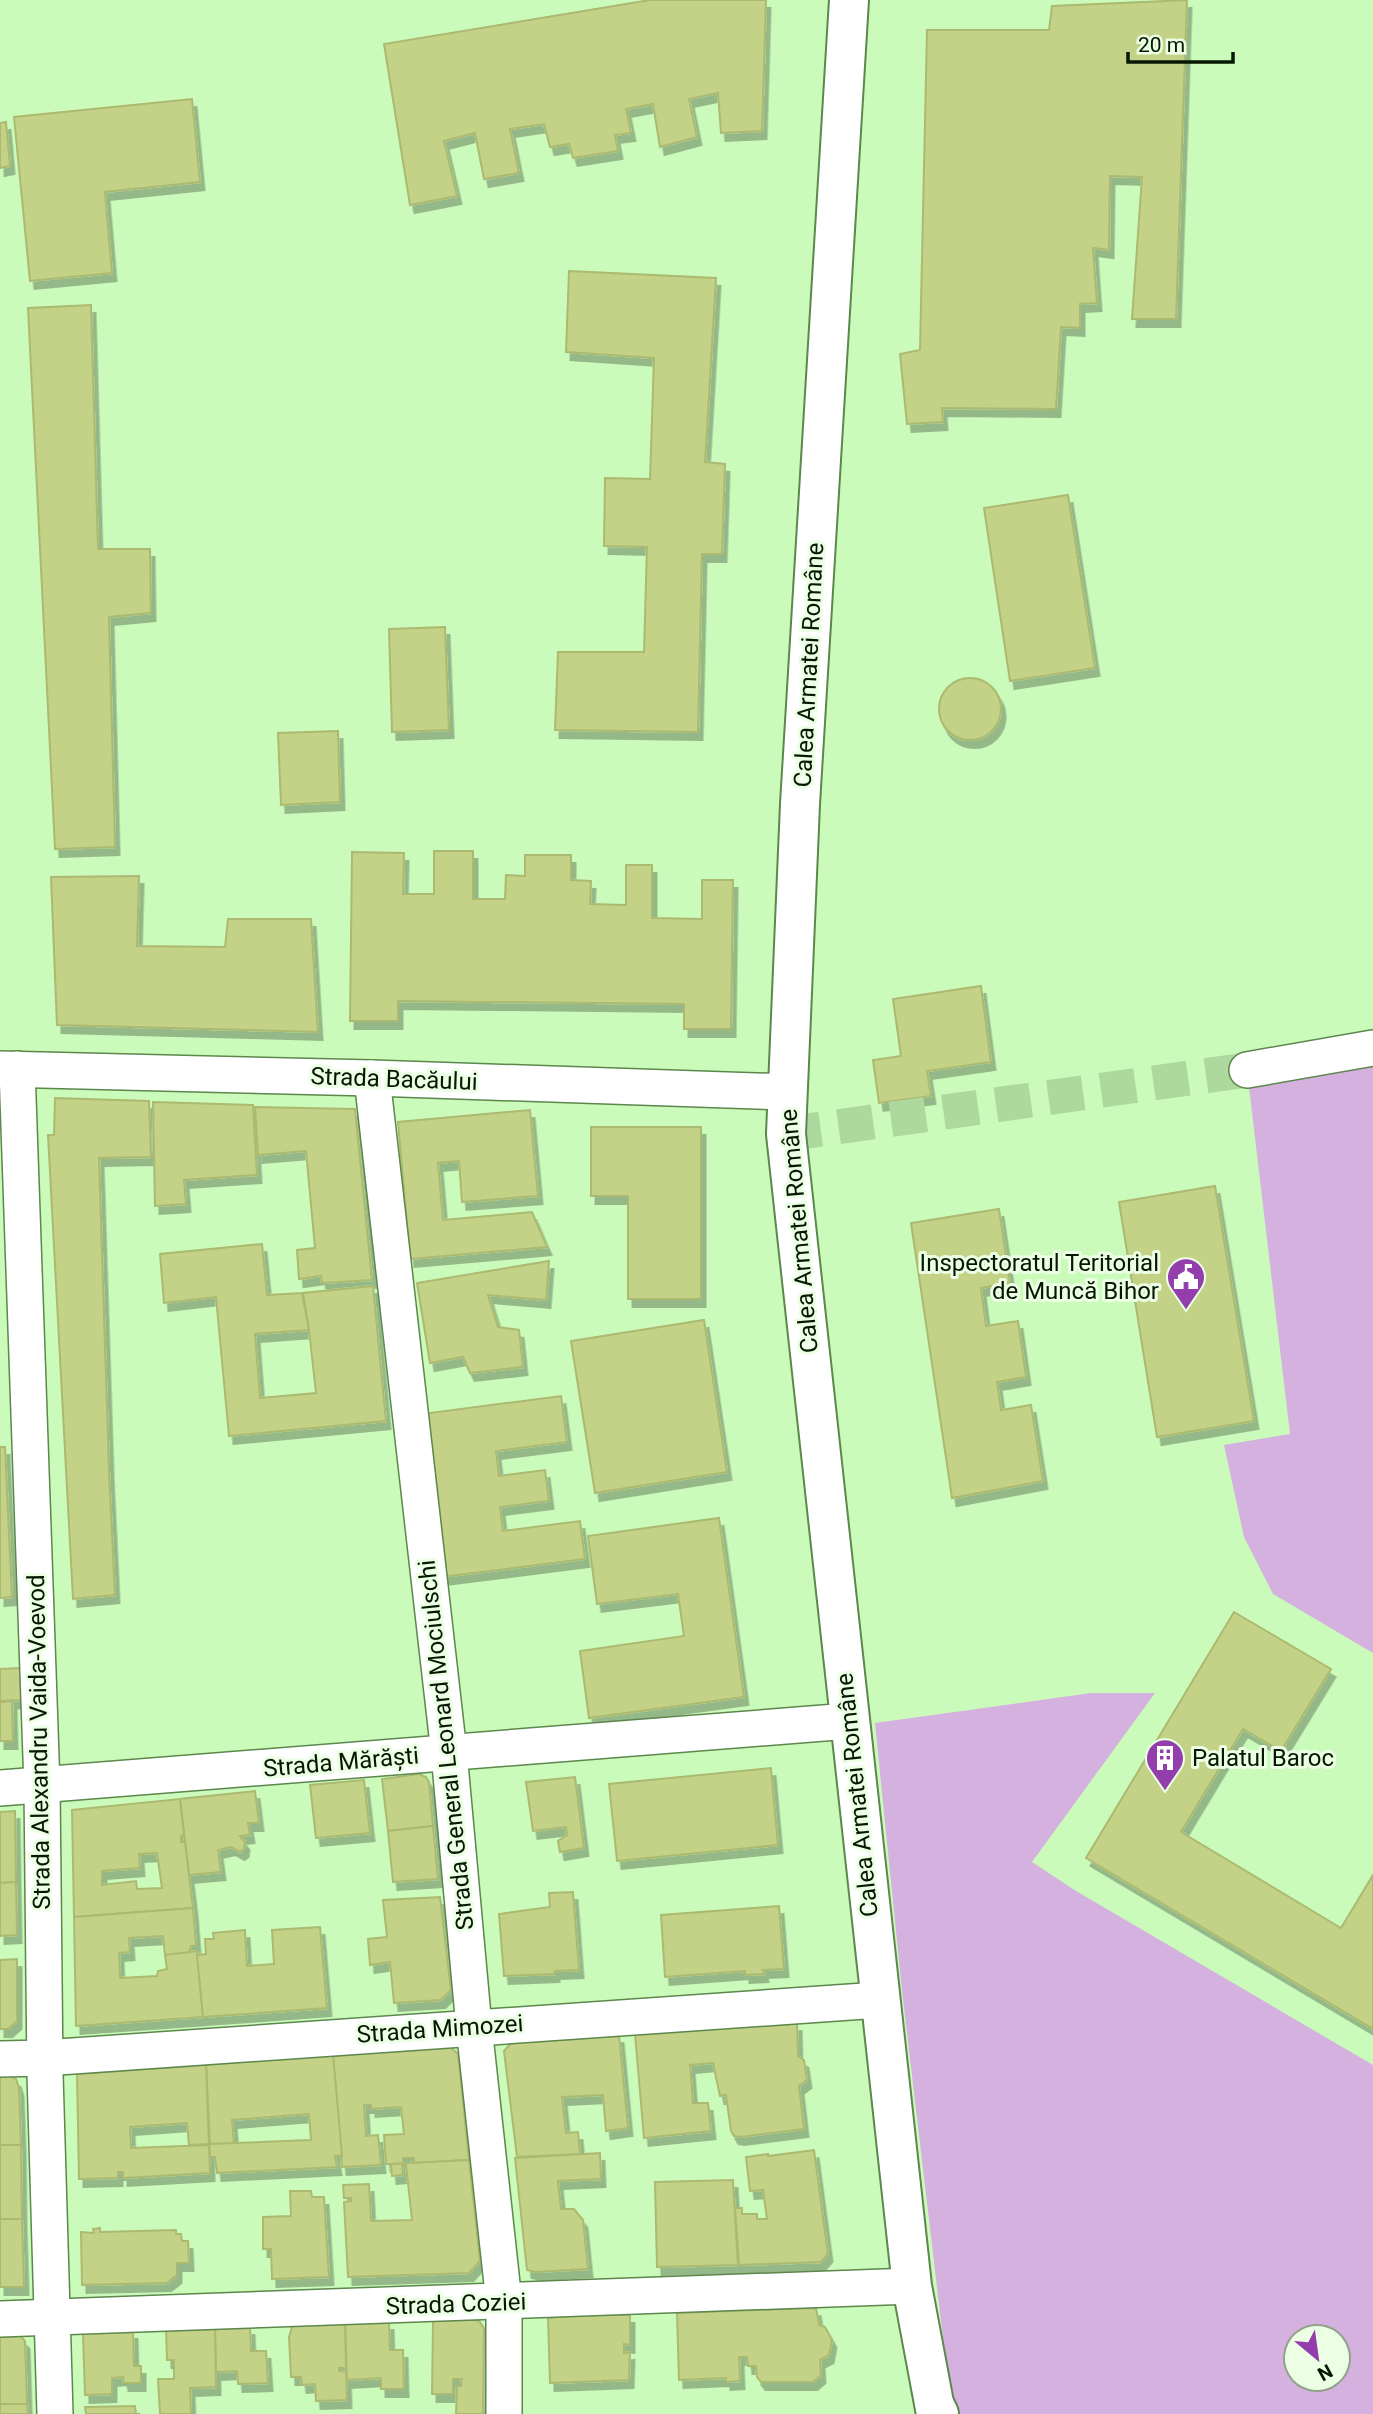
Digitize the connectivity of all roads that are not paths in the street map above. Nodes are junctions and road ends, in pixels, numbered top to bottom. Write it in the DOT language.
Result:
graph roads {
  1 [pos="849,0"];
  2 [pos="1373,1048"];
  3 [pos="8,1069"];
  4 [pos="1247,1070"];
  5 [pos="372,1078"];
  6 [pos="788,1092"];
  7 [pos="15,1411"];
  8 [pos="849,1721"];
  9 [pos="449,1753"];
  10 [pos="42,1786"];
  11 [pos="0,1788"];
  12 [pos="879,2000"];
  13 [pos="474,2027"];
  14 [pos="44,2058"];
  15 [pos="0,2059"];
  16 [pos="912,2286"];
  17 [pos="504,2302"];
  18 [pos="51,2318"];
  19 [pos="0,2319"];
  20 [pos="937,2411"];
  21 [pos="55,2414"];
  22 [pos="504,2414"];
  1 -- 6 [label="street, Calea Armatei Române"];
  2 -- 4 [label="street"];
  3 -- 5 [label="street, Strada Bacăului"];
  3 -- 7 [label="street, Strada Alexandru Vaida-Voevod"];
  5 -- 6 [label="street, Strada Bacăului"];
  5 -- 9 [label="street, Strada General Leonard Mociulschi"];
  6 -- 8 [label="street, Calea Armatei Române"];
  7 -- 10 [label="street, Strada Alexandru Vaida-Voevod"];
  8 -- 9 [label="street, Strada Mărăști"];
  8 -- 12 [label="street, Calea Armatei Române"];
  9 -- 10 [label="street, Strada Mărăști"];
  9 -- 13 [label="street, Strada General Leonard Mociulschi"];
  10 -- 11 [label="street, Strada Mărăști"];
  10 -- 14 [label="street, Strada Alexandru Vaida-Voevod"];
  12 -- 13 [label="street, Strada Mimozei"];
  12 -- 16 [label="street, Calea Armatei Române"];
  13 -- 14 [label="street, Strada Mimozei"];
  13 -- 17 [label="street, Strada General Leonard Mociulschi"];
  14 -- 15 [label="street, Strada Mimozei"];
  14 -- 18 [label="street, Strada Alexandru Vaida-Voevod"];
  16 -- 17 [label="street, Strada Coziei"];
  16 -- 20 [label="street, Calea Armatei Române"];
  17 -- 18 [label="street, Strada Coziei"];
  17 -- 22 [label="street, Strada General Leonard Mociulschi"];
  18 -- 19 [label="street, Strada Coziei"];
  18 -- 21 [label="street, Strada Alexandru Vaida-Voevod"];
}
